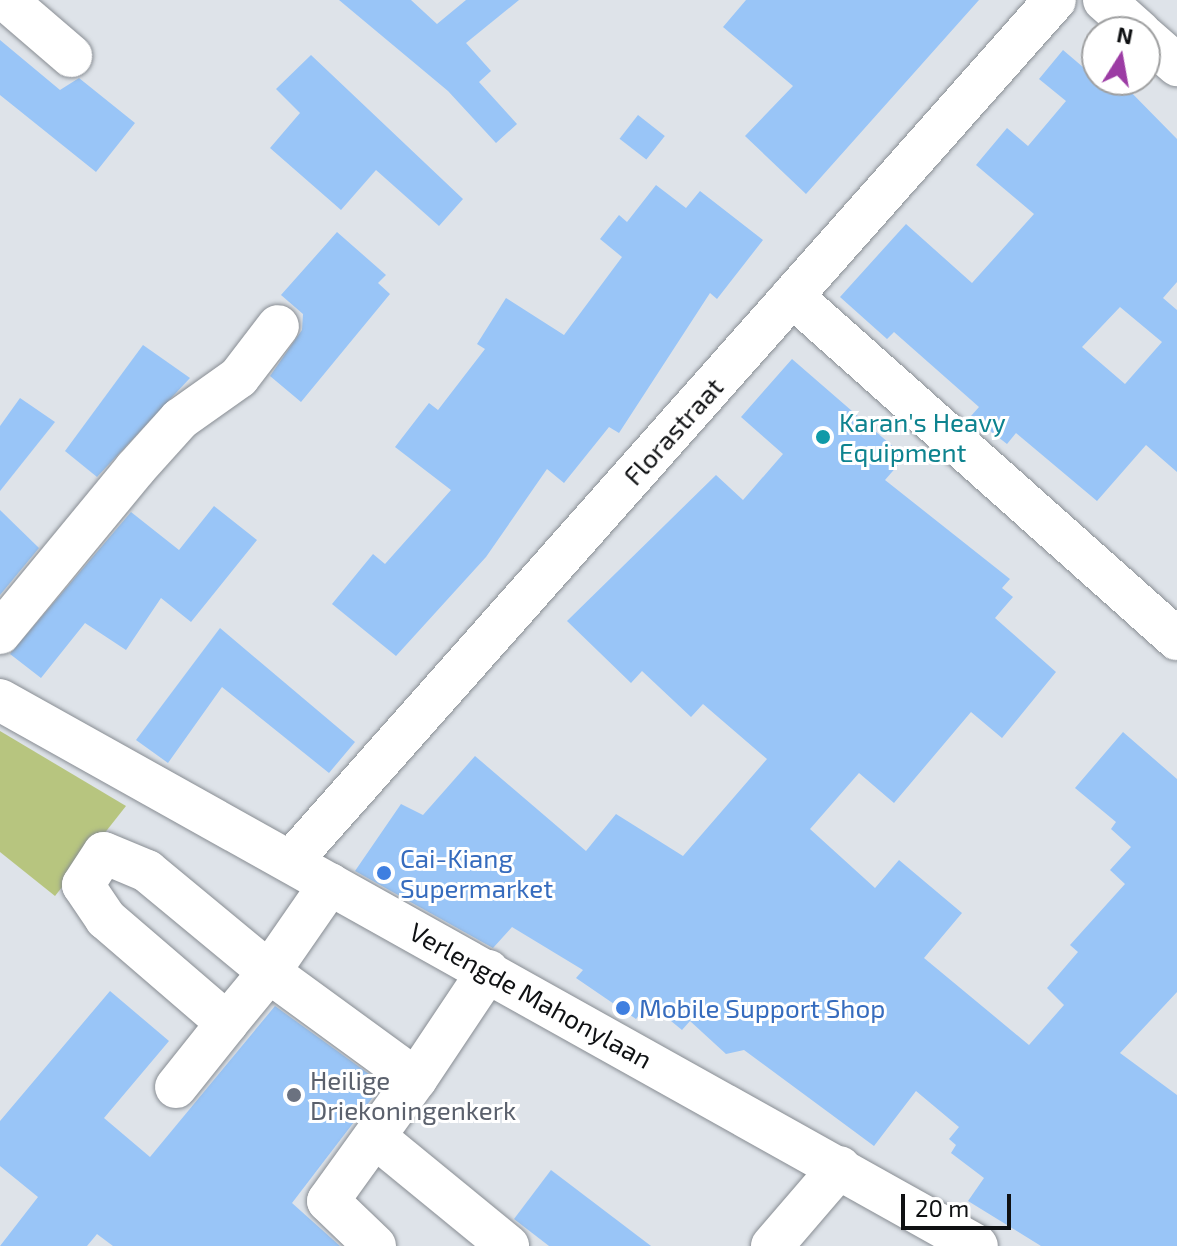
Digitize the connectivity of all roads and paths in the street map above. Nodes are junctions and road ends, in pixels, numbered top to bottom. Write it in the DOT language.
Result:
graph roads {
  1 [pos="6,0"];
  2 [pos="1055,0"];
  3 [pos="1104,0"];
  4 [pos="1122,16"];
  5 [pos="1161,51"];
  6 [pos="71,56"];
  7 [pos="1177,65"];
  8 [pos="792,296"];
  9 [pos="278,326"];
  10 [pos="0,633"];
  11 [pos="1177,639"];
  12 [pos="0,700"];
  13 [pos="291,861"];
  14 [pos="330,884"];
  15 [pos="488,971"];
  16 [pos="269,972"];
  17 [pos="227,1023"];
  18 [pos="416,1079"];
  19 [pos="176,1087"];
  20 [pos="375,1137"];
  21 [pos="840,1167"];
  22 [pos="375,1246"];
  23 [pos="508,1246"];
  24 [pos="772,1246"];
  25 [pos="977,1246"];
  1 -- 6 [label="street"];
  2 -- 8 [label="street, Florastraat"];
  3 -- 4 [label="street"];
  5 -- 7 [label="street"];
  8 -- 11 [label="street"];
  8 -- 13 [label="street, Florastraat"];
  9 -- 10 [label="street"];
  12 -- 13 [label="street, Verlengde Mahonylaan"];
  13 -- 14 [label="street, Verlengde Mahonylaan"];
  14 -- 15 [label="street, Verlengde Mahonylaan"];
  14 -- 16 [label="street"];
  15 -- 18 [label="street"];
  15 -- 21 [label="street, Verlengde Mahonylaan"];
  16 -- 17 [label="street"];
  16 -- 17 [label="street"];
  16 -- 18 [label="street"];
  17 -- 19 [label="street"];
  18 -- 20 [label="street"];
  20 -- 22 [label="street"];
  20 -- 23 [label="street"];
  21 -- 24 [label="street"];
  21 -- 25 [label="street, Verlengde Mahonylaan"];
}
